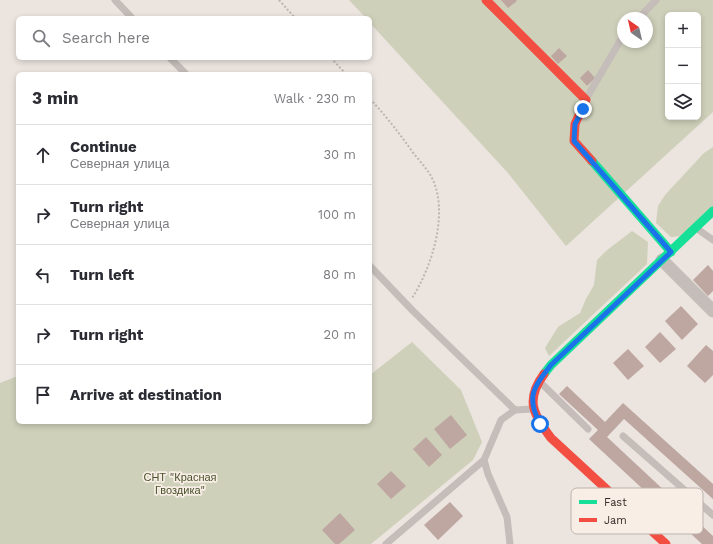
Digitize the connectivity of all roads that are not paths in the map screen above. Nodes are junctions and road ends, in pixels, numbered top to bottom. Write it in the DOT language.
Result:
graph roads {
  1 [pos="114,0"];
  2 [pos="486,0"];
  3 [pos="655,0"];
  4 [pos="644,12"];
  5 [pos="130,16"];
  6 [pos="617,46"];
  7 [pos="172,60"];
  8 [pos="184,72"];
  9 [pos="586,100"];
  10 [pos="713,211"];
  11 [pos="696,228"];
  12 [pos="713,240"];
  13 [pos="666,256"];
  14 [pos="372,268"];
  15 [pos="713,312"];
  16 [pos="539,381"];
  17 [pos="532,409"];
  18 [pos="515,410"];
  19 [pos="588,429"];
  20 [pos="623,436"];
  21 [pos="484,460"];
  22 [pos="605,488"];
  23 [pos="682,488"];
  24 [pos="703,506"];
  25 [pos="713,515"];
  26 [pos="655,534"];
  27 [pos="386,544"];
  28 [pos="510,544"];
  29 [pos="666,544"];
  1 -- 5 [label="lane"];
  2 -- 9 [label="street"];
  3 -- 4 [label="lane"];
  6 -- 9 [label="lane"];
  7 -- 8 [label="lane"];
  9 -- 13 [label="street"];
  10 -- 11 [label="street"];
  11 -- 12 [label="lane"];
  11 -- 13 [label="street"];
  13 -- 15 [label="street"];
  13 -- 16 [label="street"];
  14 -- 18 [label="lane"];
  16 -- 17 [label="street"];
  16 -- 19 [label="lane"];
  17 -- 18 [label="lane"];
  17 -- 22 [label="street"];
  18 -- 21 [label="lane"];
  20 -- 23 [label="lane"];
  21 -- 27 [label="lane"];
  21 -- 28 [label="lane"];
  24 -- 25 [label="lane"];
  26 -- 29 [label="street"];
}
